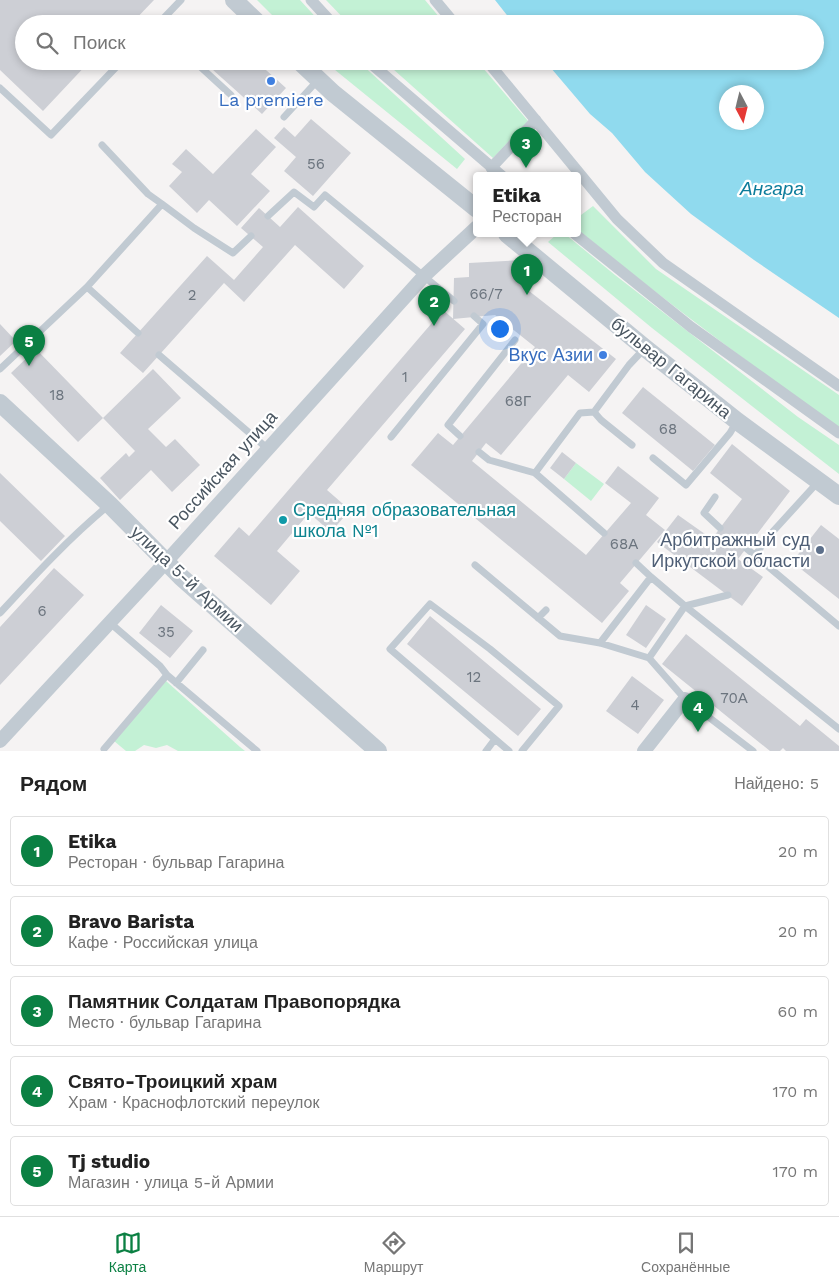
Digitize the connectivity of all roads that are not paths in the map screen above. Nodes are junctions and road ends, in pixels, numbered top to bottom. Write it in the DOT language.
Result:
graph roads {
  1 [pos="181,0"];
  2 [pos="234,0"];
  3 [pos="311,0"];
  4 [pos="435,0"];
  5 [pos="167,15"];
  6 [pos="250,15"];
  7 [pos="325,15"];
  8 [pos="448,15"];
  9 [pos="113,70"];
  10 [pos="204,70"];
  11 [pos="308,70"];
  12 [pos="378,70"];
  13 [pos="494,70"];
  14 [pos="319,80"];
  15 [pos="0,88"];
  16 [pos="231,95"];
  17 [pos="284,117"];
  18 [pos="536,120"];
  19 [pos="102,145"];
  20 [pos="491,168"];
  21 [pos="496,172"];
  22 [pos="578,172"];
  23 [pos="581,176"];
  24 [pos="162,204"];
  25 [pos="473,207"];
  26 [pos="268,216"];
  27 [pos="473,231"];
  28 [pos="250,236"];
  29 [pos="511,237"];
  30 [pos="579,237"];
  31 [pos="424,276"];
  32 [pos="87,287"];
  33 [pos="454,301"];
  34 [pos="474,316"];
  35 [pos="138,333"];
  36 [pos="515,340"];
  37 [pos="645,348"];
  38 [pos="159,355"];
  39 [pos="0,369"];
  40 [pos="839,386"];
  41 [pos="0,403"];
  42 [pos="594,412"];
  43 [pos="737,421"];
  44 [pos="839,433"];
  45 [pos="391,436"];
  46 [pos="460,436"];
  47 [pos="632,445"];
  48 [pos="268,448"];
  49 [pos="479,452"];
  50 [pos="653,458"];
  51 [pos="535,473"];
  52 [pos="820,480"];
  53 [pos="839,496"];
  54 [pos="716,497"];
  55 [pos="110,505"];
  56 [pos="720,528"];
  57 [pos="604,533"];
  58 [pos="746,548"];
  59 [pos="755,555"];
  60 [pos="636,562"];
  61 [pos="165,563"];
  62 [pos="475,565"];
  63 [pos="748,566"];
  64 [pos="650,577"];
  65 [pos="728,595"];
  66 [pos="685,606"];
  67 [pos="546,610"];
  68 [pos="0,613"];
  69 [pos="538,618"];
  70 [pos="109,622"];
  71 [pos="839,626"];
  72 [pos="600,643"];
  73 [pos="202,650"];
  74 [pos="649,658"];
  75 [pos="167,675"];
  76 [pos="176,683"];
  77 [pos="685,699"];
  78 [pos="839,729"];
  79 [pos="495,739"];
  80 [pos="0,740"];
  81 [pos="104,749"];
  82 [pos="257,751"];
  83 [pos="378,751"];
  84 [pos="486,751"];
  85 [pos="509,751"];
  86 [pos="522,751"];
  87 [pos="644,751"];
  88 [pos="753,751"];
  1 -- 5 [label="lane"];
  2 -- 6 [label="street"];
  3 -- 7 [label="street"];
  4 -- 8 [label="street"];
  9 -- 15 [label="lane"];
  10 -- 16 [label="lane"];
  11 -- 14 [label="street"];
  12 -- 20 [label="street"];
  13 -- 18 [label="street"];
  14 -- 17 [label="lane"];
  14 -- 25 [label="street"];
  18 -- 20 [label="street"];
  18 -- 22 [label="street"];
  19 -- 24 [label="lane"];
  20 -- 21 [label="street"];
  23 -- 40 [label="street"];
  24 -- 28 [label="lane"];
  24 -- 32 [label="lane"];
  26 -- 31 [label="lane"];
  27 -- 31 [label="street, Российская улица"];
  29 -- 37 [label="street, бульвар Гагарина"];
  30 -- 44 [label="street"];
  31 -- 33 [label="lane"];
  31 -- 48 [label="street, Российская улица"];
  32 -- 35 [label="lane"];
  32 -- 39 [label="lane"];
  34 -- 45 [label="lane"];
  36 -- 46 [label="lane"];
  37 -- 42 [label="lane"];
  37 -- 43 [label="street, бульвар Гагарина"];
  38 -- 48 [label="lane"];
  41 -- 55 [label="street, улица 5-й Армии"];
  42 -- 47 [label="lane"];
  42 -- 51 [label="lane"];
  43 -- 50 [label="lane"];
  43 -- 52 [label="street, бульвар Гагарина"];
  48 -- 61 [label="street, Российская улица"];
  49 -- 51 [label="lane"];
  51 -- 57 [label="lane"];
  52 -- 53 [label="street, бульвар Гагарина"];
  52 -- 59 [label="lane"];
  54 -- 56 [label="lane"];
  55 -- 61 [label="street, улица 5-й Армии"];
  55 -- 68 [label="lane"];
  58 -- 59 [label="lane"];
  59 -- 63 [label="lane"];
  59 -- 71 [label="lane"];
  60 -- 64 [label="lane"];
  61 -- 70 [label="street, Российская улица"];
  61 -- 83 [label="street, улица 5-й Армии"];
  62 -- 69 [label="lane"];
  64 -- 66 [label="lane"];
  64 -- 72 [label="lane"];
  65 -- 66 [label="lane"];
  66 -- 74 [label="lane"];
  66 -- 78 [label="lane"];
  67 -- 69 [label="lane"];
  69 -- 72 [label="lane"];
  70 -- 75 [label="lane"];
  70 -- 80 [label="street, Российская улица"];
  72 -- 74 [label="lane"];
  73 -- 76 [label="lane"];
  74 -- 77 [label="lane"];
  75 -- 76 [label="lane"];
  75 -- 81 [label="lane"];
  76 -- 82 [label="lane"];
  77 -- 87 [label="street"];
  77 -- 88 [label="lane"];
  79 -- 84 [label="lane"];
  79 -- 85 [label="lane"];
  79 -- 86 [label="lane"];
}
